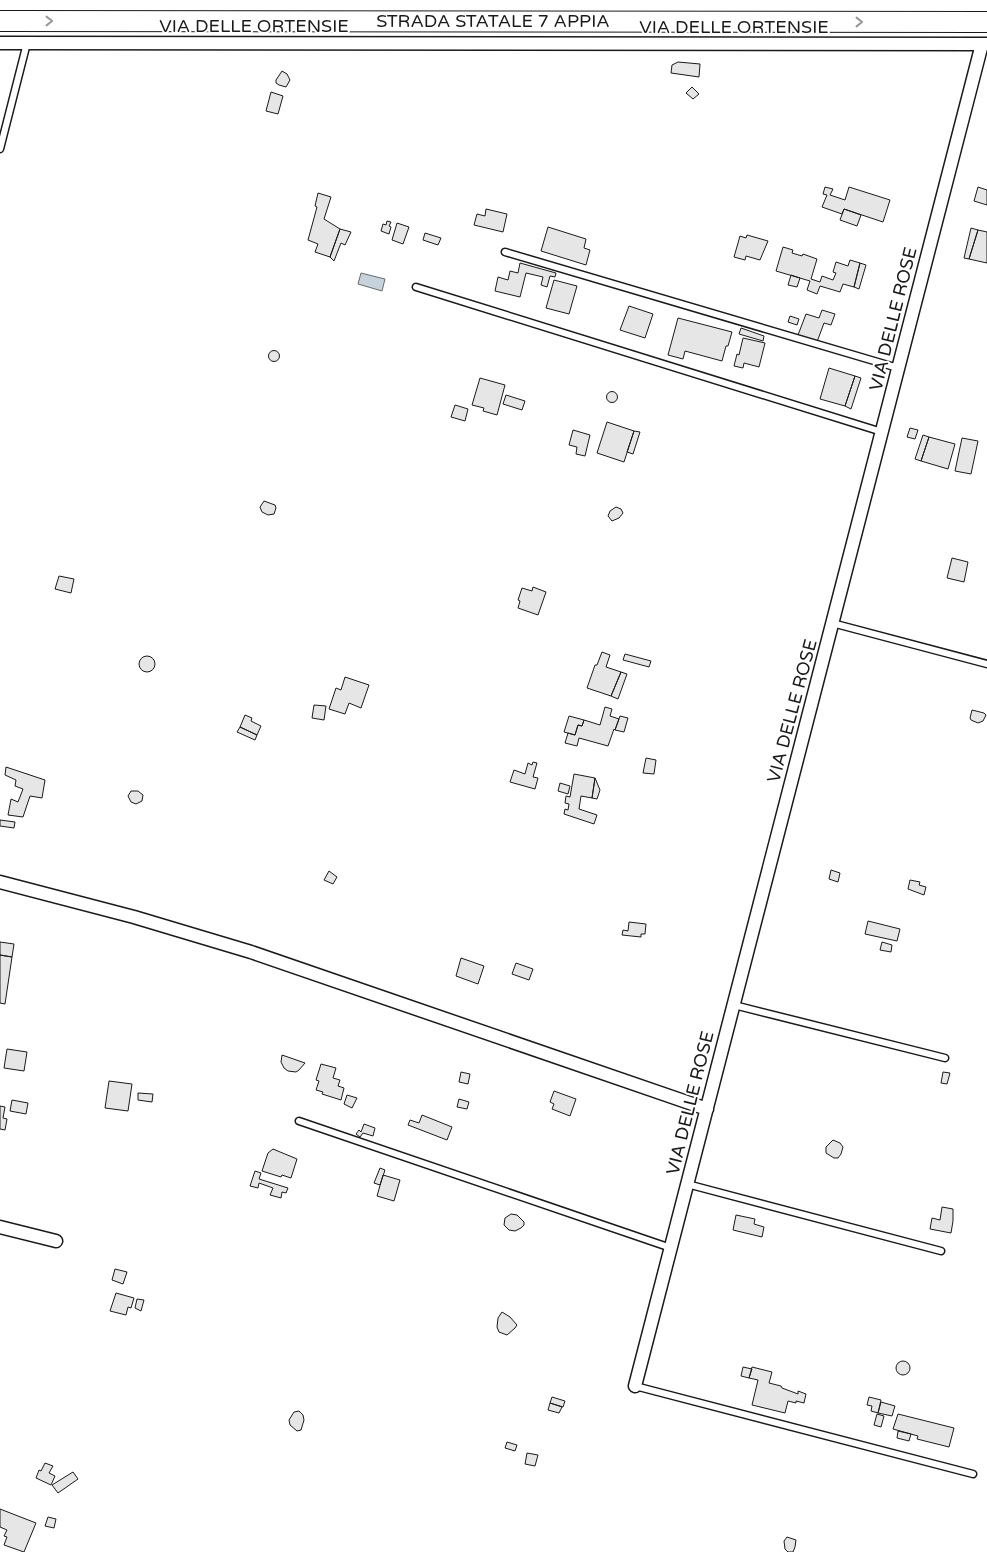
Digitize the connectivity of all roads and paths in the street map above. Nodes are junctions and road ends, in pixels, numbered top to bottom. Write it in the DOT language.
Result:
graph roads {
  1 [pos="0,20"];
  2 [pos="987,22"];
  3 [pos="0,43"];
  4 [pos="27,43"];
  5 [pos="985,44"];
  6 [pos="0,149"];
  7 [pos="506,252"];
  8 [pos="416,287"];
  9 [pos="898,368"];
  10 [pos="882,432"];
  11 [pos="832,623"];
  12 [pos="987,664"];
  13 [pos="0,882"];
  14 [pos="734,1005"];
  15 [pos="946,1058"];
  16 [pos="707,1109"];
  17 [pos="299,1121"];
  18 [pos="687,1184"];
  19 [pos="0,1227"];
  20 [pos="56,1241"];
  21 [pos="671,1248"];
  22 [pos="941,1251"];
  23 [pos="635,1386"];
  24 [pos="973,1474"];
  1 -- 2 [label="highway, STRADA STATALE 7 APPIA, one-way"];
  3 -- 4 [label="street, VIA DELLE ORTENSIE"];
  4 -- 5 [label="street, VIA DELLE ORTENSIE"];
  4 -- 6 [label="lane"];
  5 -- 9 [label="street, VIA DELLE ROSE"];
  7 -- 9 [label="lane"];
  8 -- 10 [label="lane"];
  9 -- 10 [label="street, VIA DELLE ROSE"];
  10 -- 11 [label="street, VIA DELLE ROSE"];
  11 -- 12 [label="lane"];
  11 -- 14 [label="street, VIA DELLE ROSE"];
  13 -- 16 [label="street"];
  14 -- 15 [label="lane"];
  14 -- 16 [label="street, VIA DELLE ROSE"];
  16 -- 18 [label="street, VIA DELLE ROSE"];
  17 -- 21 [label="lane"];
  18 -- 21 [label="street, VIA DELLE ROSE"];
  18 -- 22 [label="lane"];
  19 -- 20 [label="street"];
  21 -- 23 [label="street, VIA DELLE ROSE"];
  23 -- 24 [label="lane"];
}
